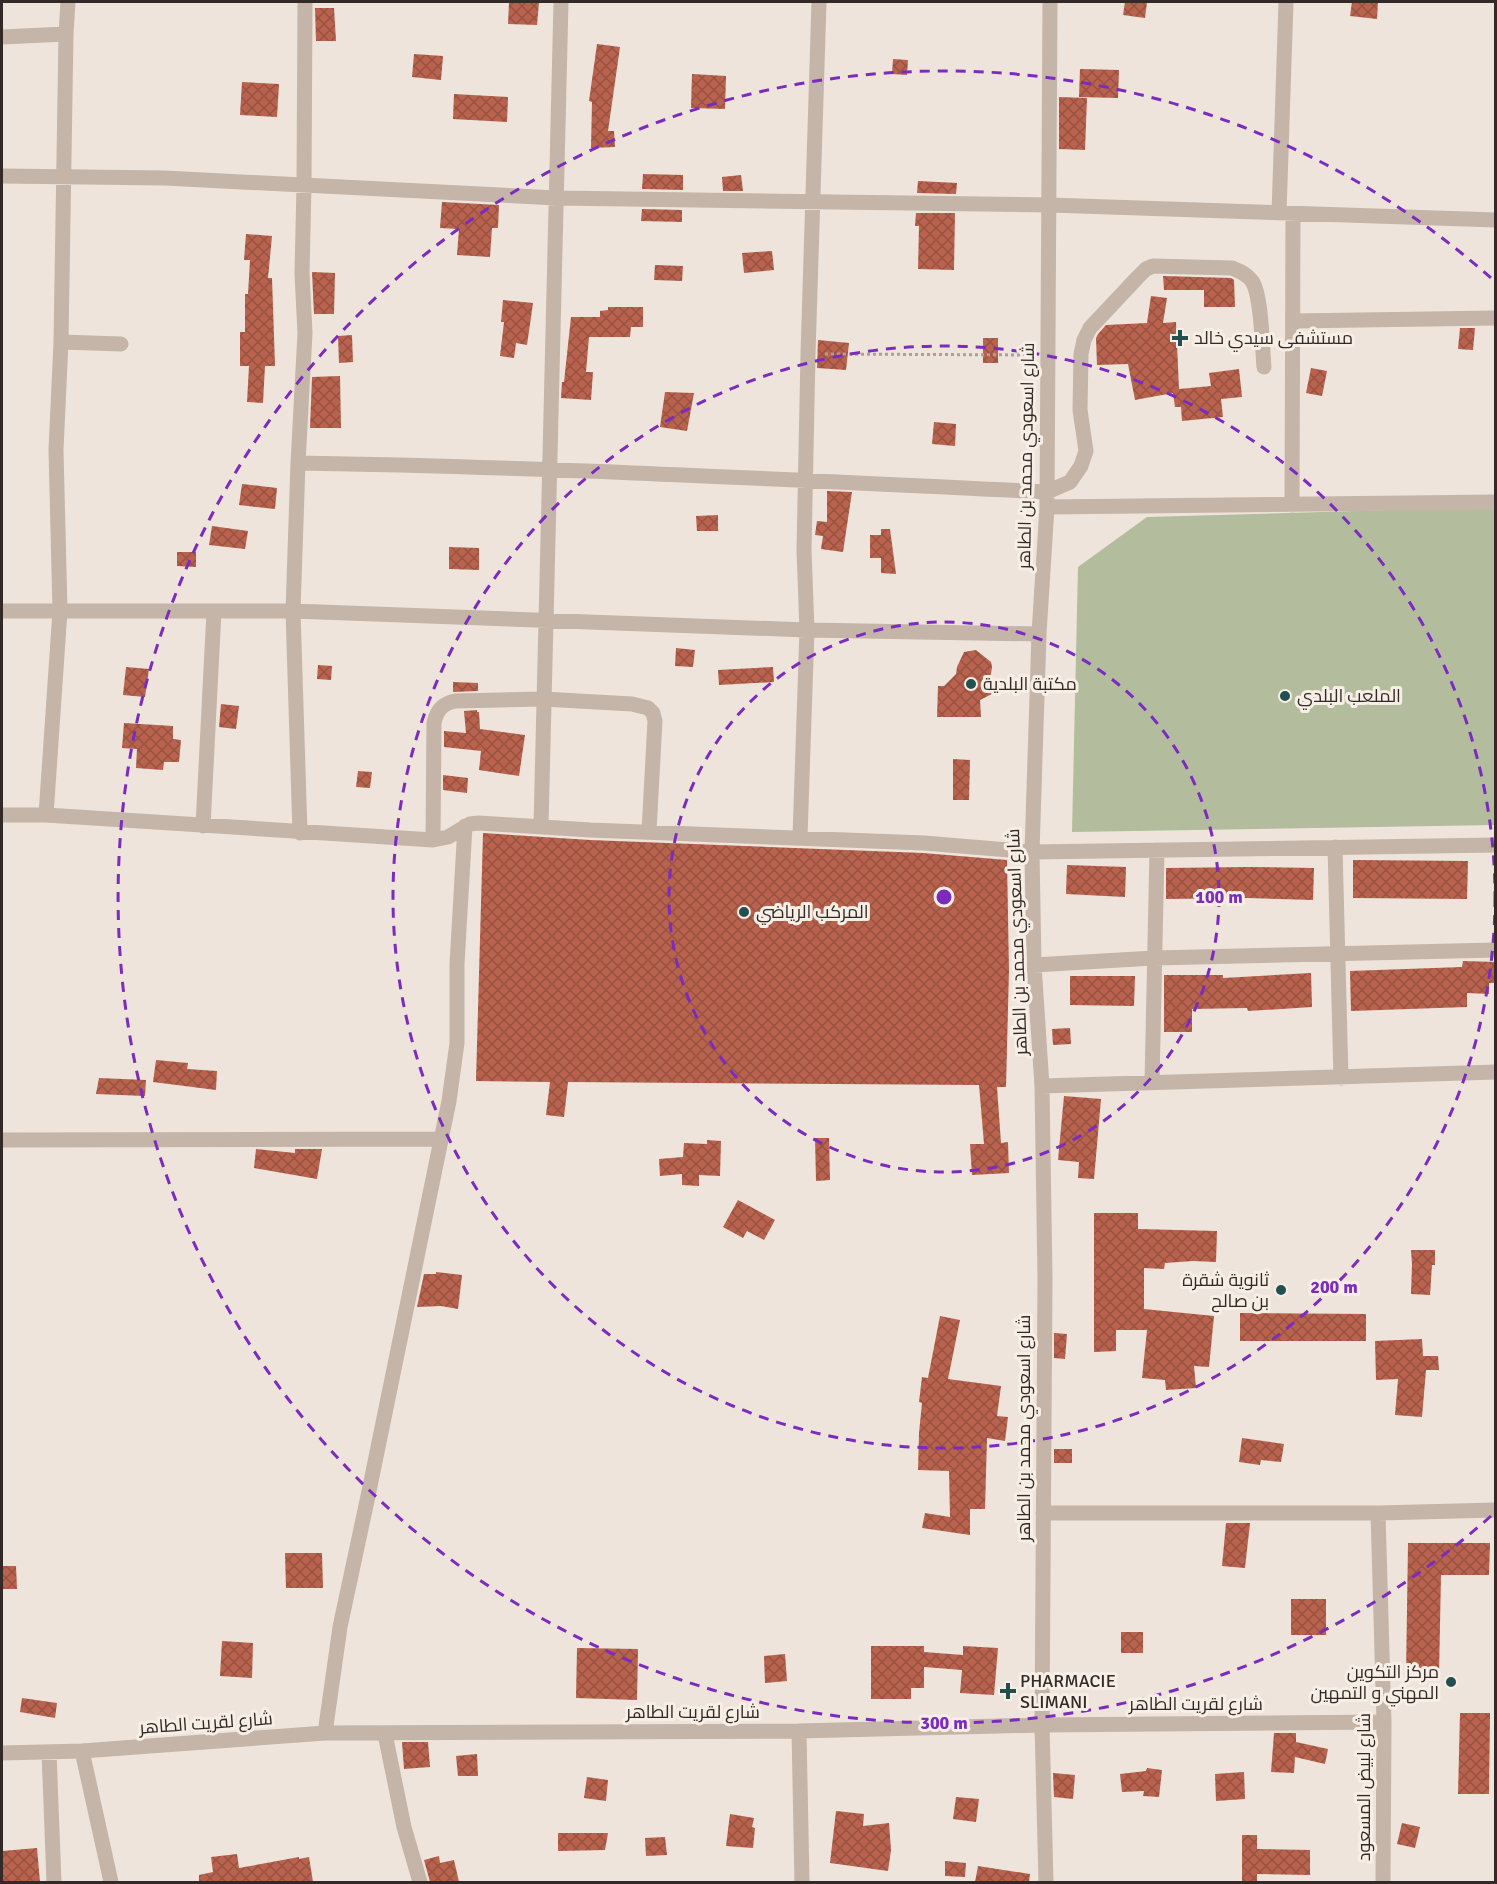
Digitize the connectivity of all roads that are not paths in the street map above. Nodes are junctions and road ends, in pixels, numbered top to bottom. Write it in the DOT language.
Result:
graph roads {
  1 [pos="68,2"];
  2 [pos="305,2"];
  3 [pos="561,2"];
  4 [pos="819,2"];
  5 [pos="1050,2"];
  6 [pos="1286,2"];
  7 [pos="66,34"];
  8 [pos="2,37"];
  9 [pos="2,176"];
  10 [pos="63,178"];
  11 [pos="304,185"];
  12 [pos="556,198"];
  13 [pos="813,202"];
  14 [pos="1050,205"];
  15 [pos="1286,214"];
  16 [pos="1496,220"];
  17 [pos="1496,318"];
  18 [pos="1293,321"];
  19 [pos="61,342"];
  20 [pos="121,344"];
  21 [pos="1264,367"];
  22 [pos="298,463"];
  23 [pos="549,471"];
  24 [pos="805,480"];
  25 [pos="1047,492"];
  26 [pos="1496,502"];
  27 [pos="1292,505"];
  28 [pos="1047,507"];
  29 [pos="2,611"];
  30 [pos="60,611"];
  31 [pos="214,611"];
  32 [pos="293,611"];
  33 [pos="547,619"];
  34 [pos="807,630"];
  35 [pos="1039,634"];
  36 [pos="543,699"];
  37 [pos="2,815"];
  38 [pos="46,815"];
  39 [pos="203,826"];
  40 [pos="465,826"];
  41 [pos="541,827"];
  42 [pos="649,831"];
  43 [pos="300,833"];
  44 [pos="800,837"];
  45 [pos="433,840"];
  46 [pos="1496,845"];
  47 [pos="1335,847"];
  48 [pos="1156,850"];
  49 [pos="1032,852"];
  50 [pos="1496,950"];
  51 [pos="1337,954"];
  52 [pos="1155,958"];
  53 [pos="1035,965"];
  54 [pos="1496,1072"];
  55 [pos="1341,1078"];
  56 [pos="1152,1083"];
  57 [pos="1042,1086"];
  58 [pos="441,1139"];
  59 [pos="2,1140"];
  60 [pos="1496,1510"];
  61 [pos="1043,1513"];
  62 [pos="1378,1513"];
  63 [pos="1384,1722"];
  64 [pos="1042,1725"];
  65 [pos="799,1731"];
  66 [pos="325,1733"];
  67 [pos="385,1734"];
  68 [pos="82,1751"];
  69 [pos="49,1752"];
  70 [pos="2,1753"];
  71 [pos="54,1882"];
  72 [pos="111,1882"];
  73 [pos="420,1882"];
  74 [pos="802,1882"];
  75 [pos="1046,1882"];
  76 [pos="1383,1882"];
  1 -- 7 [label="street"];
  2 -- 11 [label="street"];
  3 -- 12 [label="street"];
  4 -- 13 [label="street"];
  5 -- 14 [label="street, شارع اسعودي محمد بن الطاهر"];
  6 -- 15 [label="street"];
  7 -- 8 [label="street"];
  7 -- 10 [label="street"];
  9 -- 10 [label="street"];
  10 -- 11 [label="street"];
  10 -- 19 [label="street"];
  11 -- 12 [label="street"];
  11 -- 22 [label="street"];
  12 -- 13 [label="street"];
  12 -- 23 [label="street"];
  13 -- 14 [label="street"];
  13 -- 24 [label="street"];
  14 -- 15 [label="street"];
  14 -- 25 [label="street, شارع اسعودي محمد بن الطاهر"];
  15 -- 16 [label="street"];
  15 -- 18 [label="street"];
  17 -- 18 [label="street"];
  18 -- 27 [label="street"];
  19 -- 20 [label="street"];
  19 -- 30 [label="street"];
  21 -- 25 [label="street"];
  22 -- 23 [label="street"];
  22 -- 32 [label="street"];
  23 -- 24 [label="street"];
  23 -- 33 [label="street"];
  24 -- 25 [label="street"];
  24 -- 34 [label="street"];
  25 -- 28 [label="street, شارع اسعودي محمد بن الطاهر"];
  26 -- 27 [label="street"];
  27 -- 28 [label="street"];
  28 -- 35 [label="street, شارع اسعودي محمد بن الطاهر"];
  29 -- 30 [label="street"];
  30 -- 31 [label="street"];
  30 -- 38 [label="street"];
  31 -- 32 [label="street"];
  31 -- 39 [label="street"];
  32 -- 33 [label="street"];
  32 -- 43 [label="street"];
  33 -- 34 [label="street"];
  33 -- 36 [label="street"];
  34 -- 35 [label="street"];
  34 -- 44 [label="street"];
  35 -- 49 [label="street, شارع اسعودي محمد بن الطاهر"];
  36 -- 41 [label="street"];
  36 -- 42 [label="street"];
  36 -- 45 [label="street"];
  37 -- 38 [label="street"];
  38 -- 39 [label="street"];
  39 -- 43 [label="street"];
  40 -- 41 [label="street"];
  40 -- 45 [label="street"];
  40 -- 58 [label="street"];
  41 -- 42 [label="street"];
  42 -- 44 [label="street"];
  43 -- 45 [label="street"];
  44 -- 49 [label="street"];
  46 -- 47 [label="street"];
  47 -- 48 [label="street"];
  47 -- 51 [label="street"];
  48 -- 49 [label="street"];
  48 -- 52 [label="street"];
  49 -- 53 [label="street, شارع اسعودي محمد بن الطاهر"];
  50 -- 51 [label="street"];
  51 -- 52 [label="street"];
  51 -- 55 [label="street"];
  52 -- 53 [label="street"];
  52 -- 56 [label="street"];
  53 -- 57 [label="street, شارع اسعودي محمد بن الطاهر"];
  54 -- 55 [label="street"];
  55 -- 56 [label="street"];
  56 -- 57 [label="street"];
  57 -- 61 [label="street, شارع اسعودي محمد بن الطاهر"];
  58 -- 59 [label="street"];
  58 -- 66 [label="street"];
  60 -- 62 [label="street"];
  61 -- 62 [label="street"];
  61 -- 64 [label="street, شارع اسعودي محمد بن الطاهر"];
  62 -- 63 [label="street, شارع لبيض المسعود"];
  63 -- 64 [label="street, شارع لقريت الطاهر"];
  63 -- 76 [label="street, شارع لبيض المسعود"];
  64 -- 65 [label="street, شارع لقريت الطاهر"];
  64 -- 75 [label="street, شارع اسعودي محمد بن الطاهر"];
  65 -- 67 [label="street, شارع لقريت الطاهر"];
  65 -- 74 [label="street"];
  66 -- 67 [label="street, شارع لقريت الطاهر"];
  66 -- 68 [label="street, شارع لقريت الطاهر"];
  67 -- 73 [label="street"];
  68 -- 69 [label="street, شارع لقريت الطاهر"];
  68 -- 72 [label="street"];
  69 -- 70 [label="street, شارع لقريت الطاهر"];
  69 -- 71 [label="street"];
}
